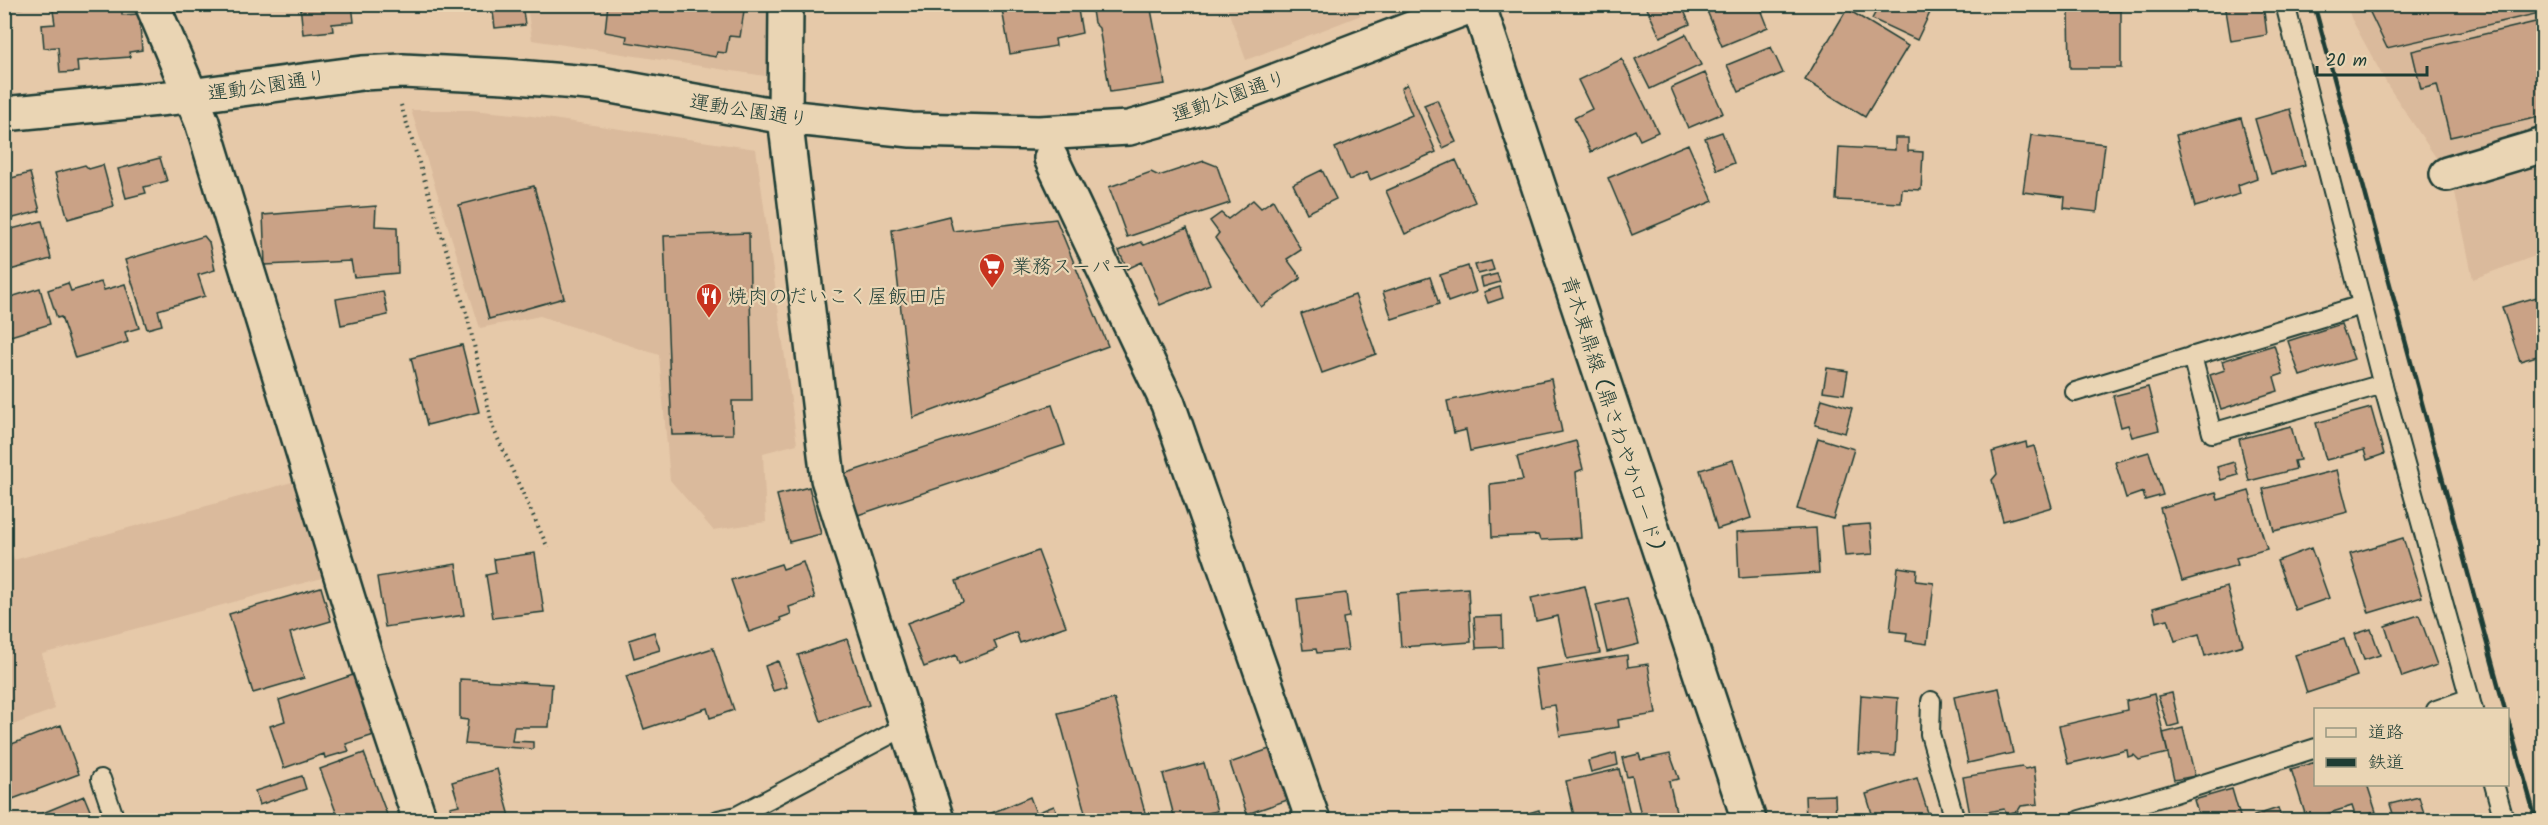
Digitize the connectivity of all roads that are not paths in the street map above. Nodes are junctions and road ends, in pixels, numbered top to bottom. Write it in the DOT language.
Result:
graph roads {
  1 [pos="152,4"];
  2 [pos="786,4"];
  3 [pos="1477,4"];
  4 [pos="2285,4"];
  5 [pos="189,96"];
  6 [pos="4,114"];
  7 [pos="785,117"];
  8 [pos="2544,145"];
  9 [pos="1051,158"];
  10 [pos="2447,174"];
  11 [pos="2362,305"];
  12 [pos="2192,356"];
  13 [pos="2383,384"];
  14 [pos="2075,392"];
  15 [pos="1931,701"];
  16 [pos="2471,704"];
  17 [pos="2448,708"];
  18 [pos="906,726"];
  19 [pos="2314,749"];
  20 [pos="101,779"];
  21 [pos="2495,786"];
  22 [pos="115,820"];
  23 [pos="420,820"];
  24 [pos="718,820"];
  25 [pos="937,820"];
  26 [pos="1313,820"];
  27 [pos="1749,820"];
  28 [pos="1955,820"];
  29 [pos="2080,820"];
  30 [pos="2504,820"];
  1 -- 5 [label="street"];
  2 -- 7 [label="street"];
  3 -- 7 [label="street, 運動公園通り"];
  3 -- 27 [label="street, 青木東鼎線 (鼎さわやかロード)"];
  4 -- 11 [label="lane"];
  5 -- 6 [label="street, 運動公園通り"];
  5 -- 7 [label="street, 運動公園通り"];
  5 -- 23 [label="street"];
  7 -- 18 [label="street"];
  8 -- 10 [label="street"];
  9 -- 26 [label="street"];
  11 -- 12 [label="lane"];
  11 -- 13 [label="lane"];
  12 -- 13 [label="lane"];
  12 -- 14 [label="lane"];
  13 -- 16 [label="lane"];
  15 -- 28 [label="lane"];
  16 -- 17 [label="lane"];
  18 -- 24 [label="lane"];
  18 -- 25 [label="street"];
  19 -- 29 [label="lane"];
  20 -- 22 [label="lane"];
  21 -- 30 [label="lane"];
}
